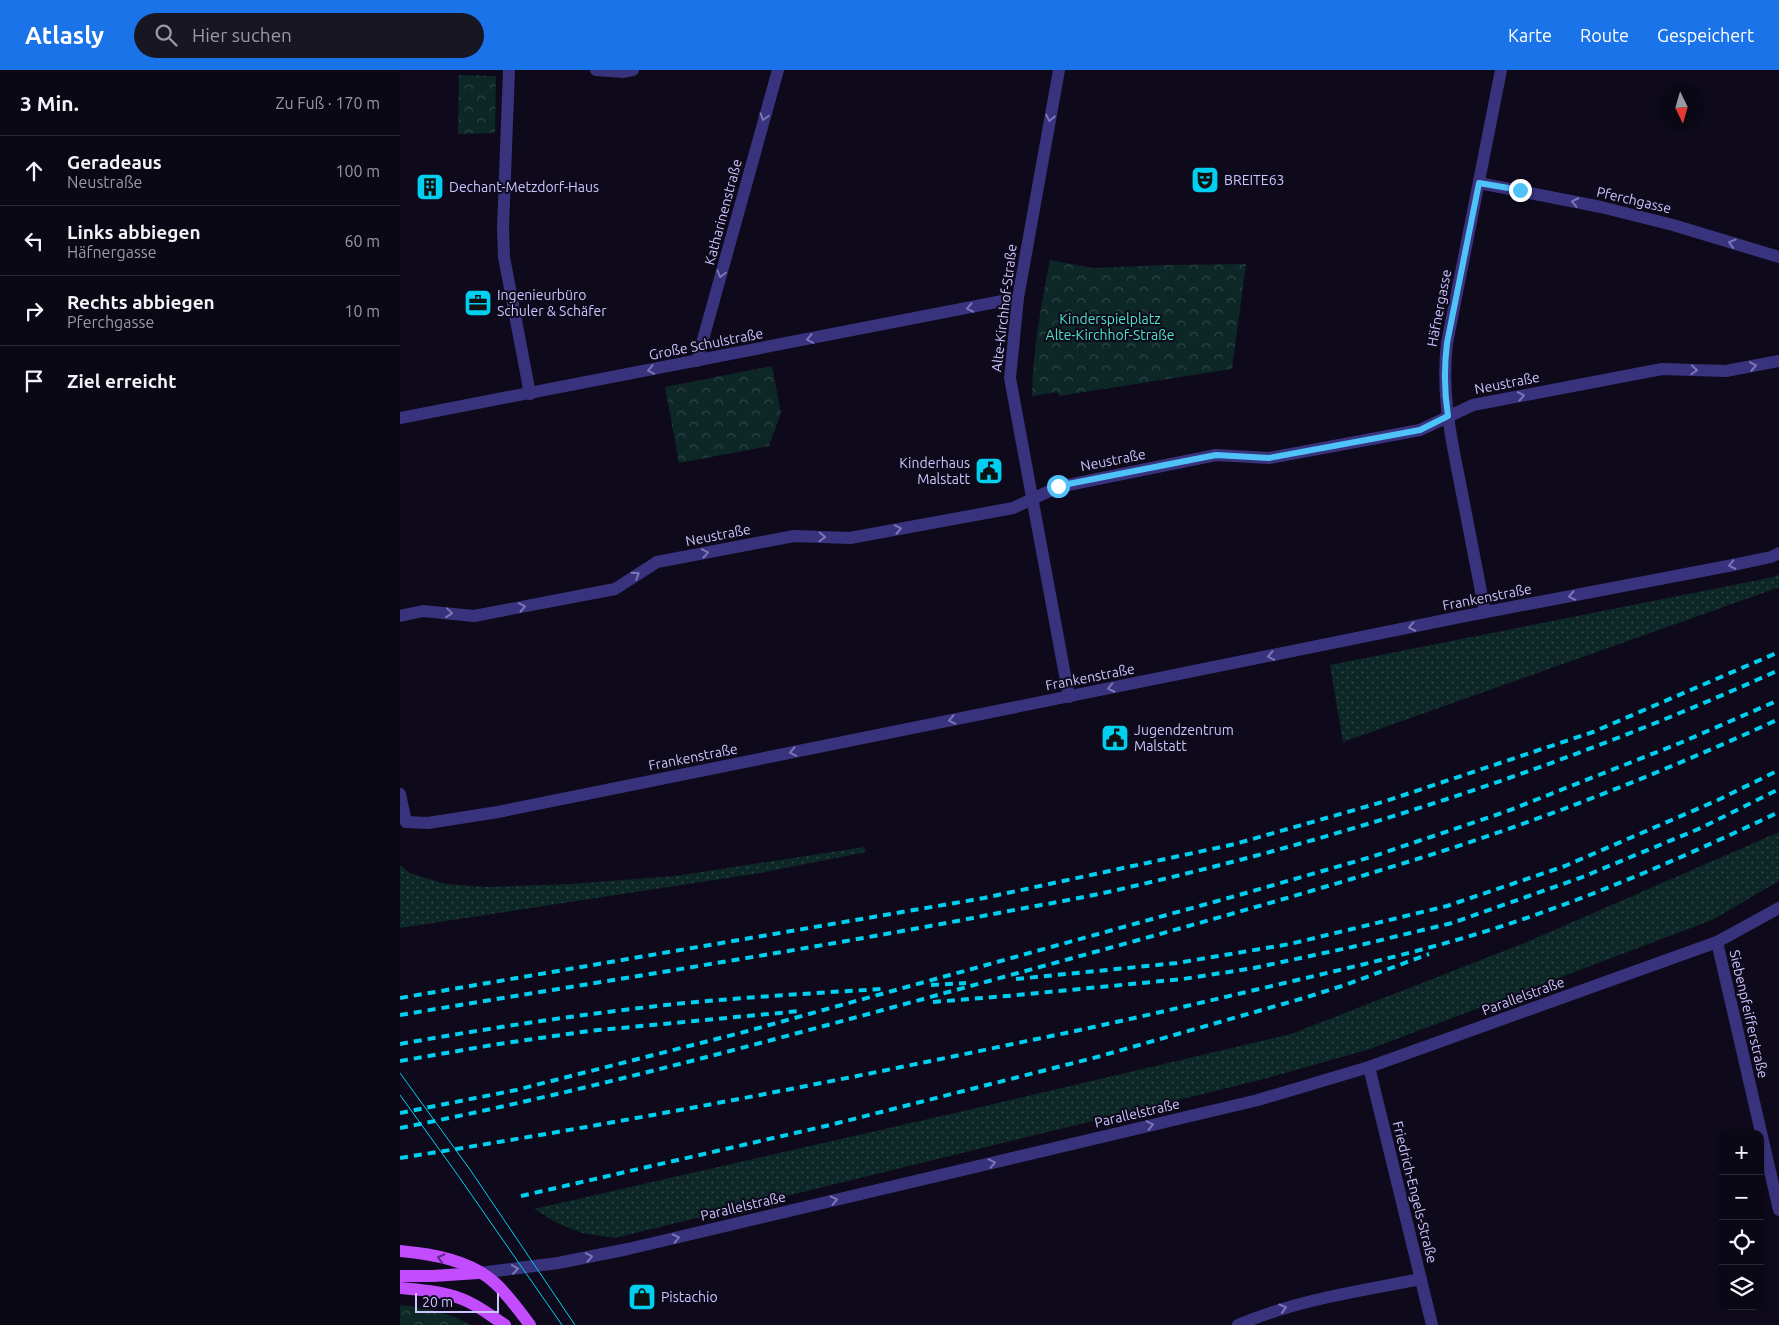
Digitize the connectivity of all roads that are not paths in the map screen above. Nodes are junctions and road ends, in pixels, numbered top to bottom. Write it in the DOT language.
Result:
graph roads {
  1 [pos="509,70"];
  2 [pos="596,70"];
  3 [pos="633,70"];
  4 [pos="778,70"];
  5 [pos="1059,70"];
  6 [pos="1501,70"];
  7 [pos="1479,183"];
  8 [pos="1779,257"];
  9 [pos="1018,298"];
  10 [pos="697,361"];
  11 [pos="1779,361"];
  12 [pos="530,394"];
  13 [pos="1448,416"];
  14 [pos="400,418"];
  15 [pos="1032,499"];
  16 [pos="1779,553"];
  17 [pos="1485,612"];
  18 [pos="400,616"];
  19 [pos="1069,697"];
  20 [pos="400,794"];
  21 [pos="403,824"];
  22 [pos="1779,908"];
  23 [pos="1717,942"];
  24 [pos="1369,1067"];
  25 [pos="1779,1210"];
  26 [pos="400,1251"];
  27 [pos="480,1273"];
  28 [pos="400,1276"];
  29 [pos="1422,1279"];
  30 [pos="400,1288"];
  31 [pos="505,1325"];
  32 [pos="530,1325"];
  33 [pos="1238,1325"];
  34 [pos="1432,1325"];
  1 -- 12 [label="street"];
  2 -- 3 [label="street"];
  4 -- 10 [label="street, Katharinenstraße, one-way"];
  5 -- 9 [label="street, Alte-Kirchhof-Straße, one-way"];
  6 -- 7 [label="street, Häfnergasse"];
  8 -- 7 [label="street, Pferchgasse, one-way"];
  7 -- 13 [label="street, Häfnergasse"];
  9 -- 10 [label="street, Große Schulstraße, one-way"];
  9 -- 15 [label="street, Alte-Kirchhof-Straße"];
  10 -- 12 [label="street, Große Schulstraße, one-way"];
  13 -- 11 [label="street, Neustraße, one-way"];
  12 -- 14 [label="street, Große Schulstraße"];
  13 -- 15 [label="street, Neustraße"];
  13 -- 17 [label="street, Häfnergasse"];
  18 -- 15 [label="street, Neustraße, one-way"];
  15 -- 19 [label="street, Alte-Kirchhof-Straße"];
  16 -- 17 [label="street, Frankenstraße, one-way"];
  17 -- 19 [label="street, Frankenstraße, one-way"];
  19 -- 21 [label="street, Frankenstraße, one-way"];
  20 -- 21 [label="street"];
  22 -- 23 [label="street, Parallelstraße"];
  23 -- 24 [label="street, Parallelstraße"];
  23 -- 25 [label="street, Siebenpfeifferstraße"];
  27 -- 24 [label="street, Parallelstraße, one-way"];
  24 -- 29 [label="street, Friedrich-Engels-Straße"];
  27 -- 26 [label="main road, one-way"];
  27 -- 28 [label="main road"];
  27 -- 32 [label="main road"];
  33 -- 29 [label="street, one-way"];
  29 -- 34 [label="street, Friedrich-Engels-Straße"];
  30 -- 31 [label="main road"];
}
